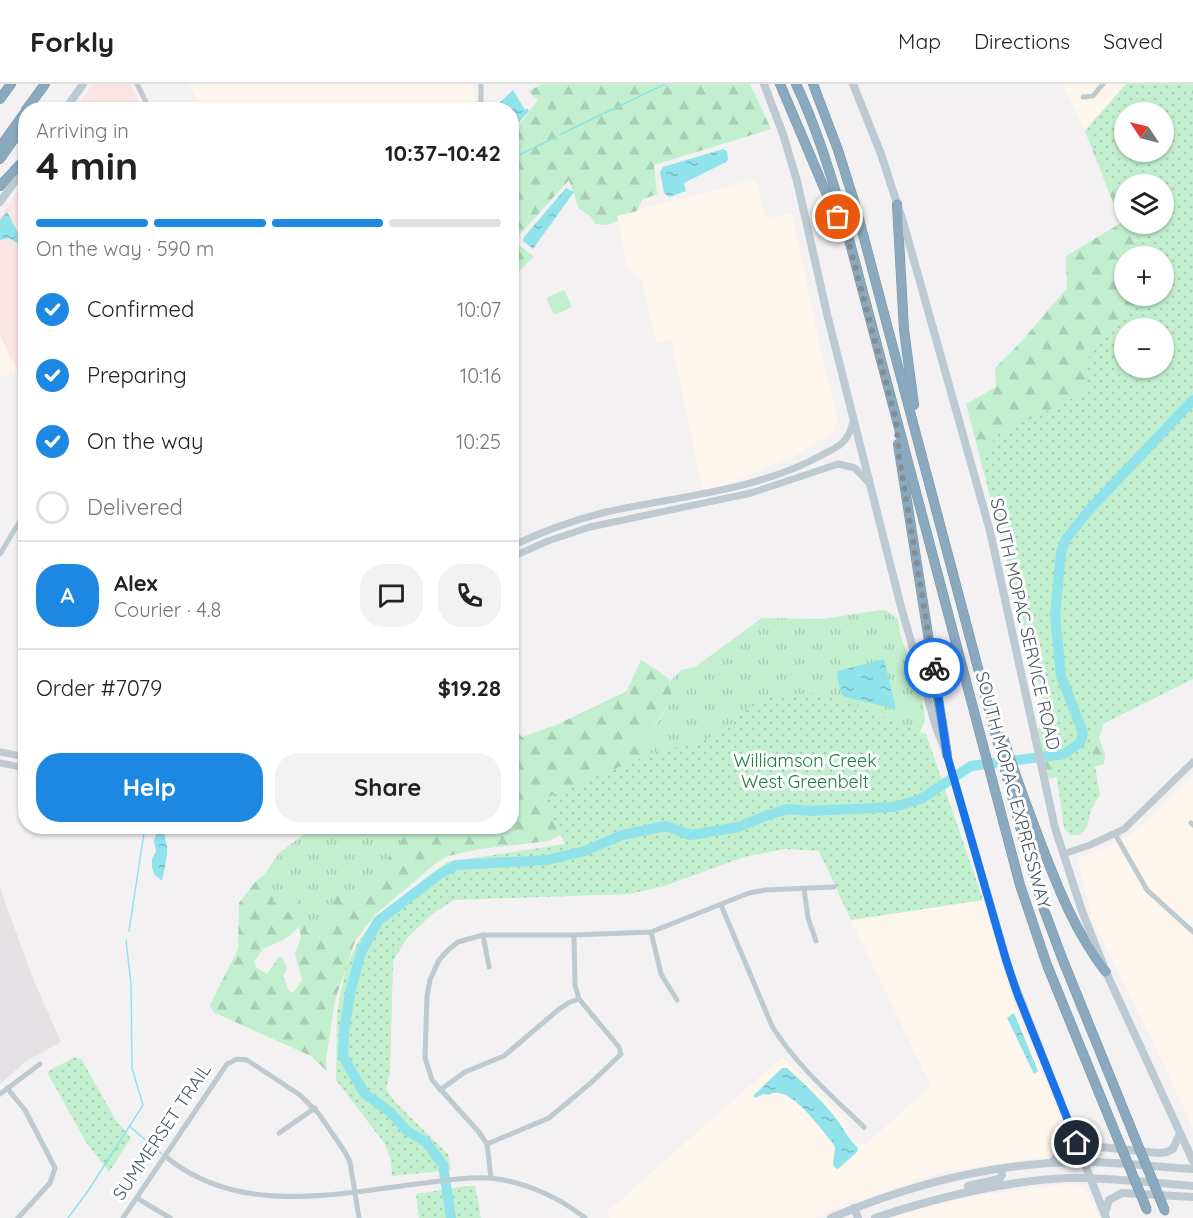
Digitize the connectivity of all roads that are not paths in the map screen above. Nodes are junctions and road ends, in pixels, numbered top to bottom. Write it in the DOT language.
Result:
graph roads {
  1 [pos="10,84"];
  2 [pos="45,84"];
  3 [pos="52,84"];
  4 [pos="83,84"];
  5 [pos="137,84"];
  6 [pos="481,84"];
  7 [pos="764,84"];
  8 [pos="780,84"];
  9 [pos="796,84"];
  10 [pos="813,84"];
  11 [pos="853,84"];
  12 [pos="1103,84"];
  13 [pos="1083,97"];
  14 [pos="0,99"];
  15 [pos="32,102"];
  16 [pos="40,102"];
  17 [pos="71,102"];
  18 [pos="146,102"];
  19 [pos="481,102"];
  20 [pos="18,121"];
  21 [pos="18,133"];
  22 [pos="0,147"];
  23 [pos="0,159"];
  24 [pos="18,167"];
  25 [pos="18,177"];
  26 [pos="0,186"];
  27 [pos="0,202"];
  28 [pos="897,204"];
  29 [pos="846,232"];
  30 [pos="854,419"];
  31 [pos="896,420"];
  32 [pos="915,426"];
  33 [pos="871,486"];
  34 [pos="18,524"];
  35 [pos="519,543"];
  36 [pos="0,554"];
  37 [pos="519,554"];
  38 [pos="1000,737"];
  39 [pos="0,752"];
  40 [pos="947,755"];
  41 [pos="18,756"];
  42 [pos="1193,762"];
  43 [pos="0,763"];
  44 [pos="18,766"];
  45 [pos="1115,834"];
  46 [pos="1064,854"];
  47 [pos="834,887"];
  48 [pos="804,889"];
  49 [pos="721,904"];
  50 [pos="1192,929"];
  51 [pos="651,932"];
  52 [pos="483,935"];
  53 [pos="574,935"];
  54 [pos="816,941"];
  55 [pos="489,967"];
  56 [pos="1106,972"];
  57 [pos="579,999"];
  58 [pos="677,1000"];
  59 [pos="40,1064"];
  60 [pos="7,1088"];
  61 [pos="440,1090"];
  62 [pos="0,1094"];
  63 [pos="315,1108"];
  64 [pos="864,1127"];
  65 [pos="1072,1130"];
  66 [pos="279,1133"];
  67 [pos="1180,1133"];
  68 [pos="487,1144"];
  69 [pos="165,1156"];
  70 [pos="1193,1161"];
  71 [pos="1084,1162"];
  72 [pos="1051,1164"];
  73 [pos="1001,1169"];
  74 [pos="1193,1169"];
  75 [pos="491,1178"];
  76 [pos="1090,1178"];
  77 [pos="1193,1186"];
  78 [pos="356,1192"];
  79 [pos="945,1196"];
  80 [pos="1193,1197"];
  81 [pos="137,1198"];
  82 [pos="854,1208"];
  83 [pos="1149,1214"];
  84 [pos="1167,1215"];
  85 [pos="1106,1217"];
  86 [pos="18,1218"];
  87 [pos="123,1218"];
  88 [pos="170,1218"];
  89 [pos="359,1218"];
  90 [pos="585,1218"];
  91 [pos="831,1218"];
  92 [pos="858,1218"];
  93 [pos="875,1218"];
  1 -- 14 [label="highway"];
  2 -- 15 [label="highway"];
  3 -- 16 [label="highway"];
  4 -- 17 [label="main road"];
  5 -- 18 [label="street"];
  6 -- 19 [label="street"];
  7 -- 30 [label="main road"];
  8 -- 29 [label="highway"];
  9 -- 29 [label="highway, SOUTH MOPAC EXPRESSWAY"];
  10 -- 32 [label="highway, SOUTH MOPAC EXPRESSWAY"];
  11 -- 28 [label="main road, SOUTH MOPAC SERVICE ROAD"];
  12 -- 13 [label="street"];
  20 -- 22 [label="highway"];
  21 -- 23 [label="highway"];
  24 -- 26 [label="highway"];
  25 -- 27 [label="main road"];
  28 -- 32 [label="highway"];
  28 -- 46 [label="main road, SOUTH MOPAC SERVICE ROAD"];
  29 -- 31 [label="highway, SOUTH MOPAC EXPRESSWAY"];
  30 -- 33 [label="main road"];
  30 -- 35 [label="street"];
  31 -- 40 [label="highway"];
  31 -- 83 [label="highway, SOUTH MOPAC EXPRESSWAY, bridge"];
  32 -- 38 [label="highway, SOUTH MOPAC EXPRESSWAY"];
  33 -- 37 [label="street"];
  33 -- 40 [label="main road"];
  34 -- 36 [label="street"];
  38 -- 56 [label="highway"];
  38 -- 84 [label="highway, SOUTH MOPAC EXPRESSWAY, bridge"];
  39 -- 41 [label="street"];
  40 -- 65 [label="main road"];
  42 -- 45 [label="street"];
  43 -- 44 [label="street"];
  45 -- 46 [label="street"];
  45 -- 50 [label="street"];
  46 -- 56 [label="main road, SOUTH MOPAC SERVICE ROAD"];
  47 -- 48 [label="street"];
  48 -- 49 [label="street"];
  48 -- 54 [label="street"];
  49 -- 51 [label="street"];
  49 -- 64 [label="street"];
  51 -- 53 [label="street"];
  51 -- 58 [label="street"];
  52 -- 53 [label="street"];
  52 -- 55 [label="street"];
  52 -- 61 [label="street"];
  53 -- 57 [label="street"];
  56 -- 67 [label="main road, SOUTH MOPAC SERVICE ROAD"];
  57 -- 61 [label="street"];
  57 -- 68 [label="street"];
  59 -- 60 [label="street"];
  60 -- 62 [label="street"];
  60 -- 86 [label="street"];
  61 -- 68 [label="street"];
  63 -- 66 [label="street"];
  63 -- 69 [label="street, SUMMERSET TRAIL"];
  63 -- 78 [label="street"];
  65 -- 67 [label="main road"];
  65 -- 71 [label="main road"];
  65 -- 72 [label="main road"];
  67 -- 70 [label="main road, SOUTH MOPAC SERVICE ROAD"];
  68 -- 75 [label="street"];
  69 -- 78 [label="street"];
  69 -- 81 [label="street, SUMMERSET TRAIL"];
  71 -- 72 [label="main road"];
  71 -- 74 [label="main road"];
  71 -- 76 [label="main road"];
  72 -- 73 [label="main road"];
  73 -- 79 [label="main road"];
  73 -- 82 [label="main road"];
  75 -- 78 [label="street"];
  75 -- 90 [label="street"];
  76 -- 77 [label="main road"];
  76 -- 79 [label="main road"];
  76 -- 85 [label="main road"];
  78 -- 89 [label="street"];
  79 -- 93 [label="main road"];
  80 -- 85 [label="main road"];
  81 -- 87 [label="street, SUMMERSET TRAIL"];
  81 -- 88 [label="street"];
  82 -- 91 [label="main road"];
  82 -- 92 [label="main road"];
}
